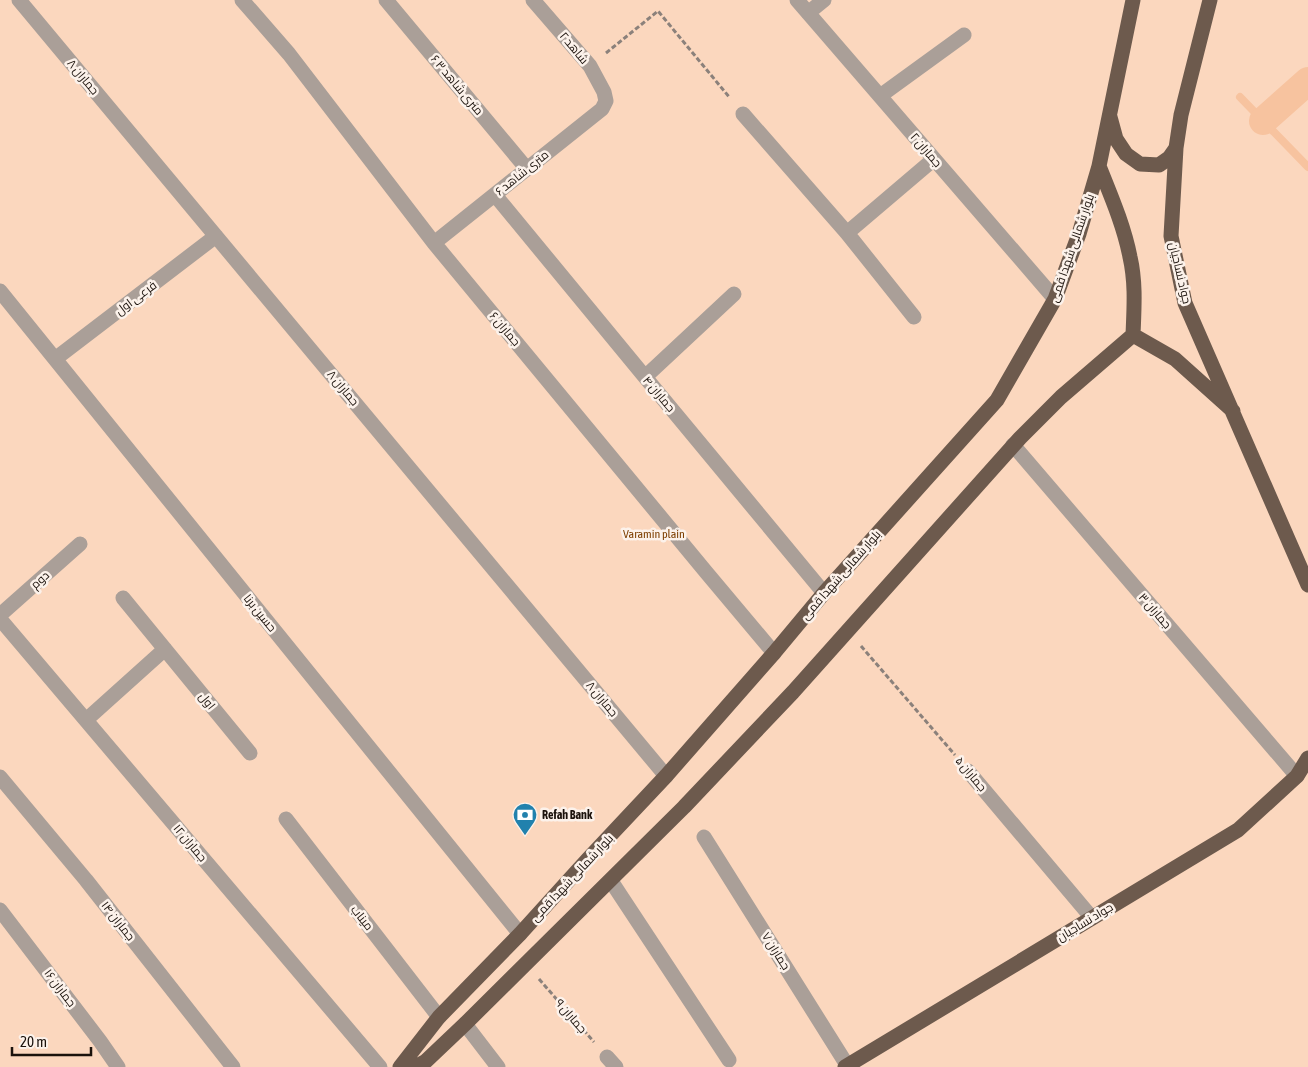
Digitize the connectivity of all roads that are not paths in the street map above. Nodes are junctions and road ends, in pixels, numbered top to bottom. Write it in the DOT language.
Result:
graph roads {
  1 [pos="19,0"];
  2 [pos="242,0"];
  3 [pos="386,0"];
  4 [pos="533,0"];
  5 [pos="797,0"];
  6 [pos="824,0"];
  7 [pos="1133,0"];
  8 [pos="1210,0"];
  9 [pos="808,13"];
  10 [pos="964,36"];
  11 [pos="880,96"];
  12 [pos="606,101"];
  13 [pos="743,114"];
  14 [pos="1109,116"];
  15 [pos="1176,148"];
  16 [pos="934,159"];
  17 [pos="1099,166"];
  18 [pos="527,169"];
  19 [pos="495,194"];
  20 [pos="847,233"];
  21 [pos="216,236"];
  22 [pos="434,243"];
  23 [pos="0,291"];
  24 [pos="734,294"];
  25 [pos="1055,299"];
  26 [pos="914,317"];
  27 [pos="1133,334"];
  28 [pos="55,359"];
  29 [pos="644,377"];
  30 [pos="1233,411"];
  31 [pos="1013,445"];
  32 [pos="80,544"];
  33 [pos="1308,585"];
  34 [pos="824,593"];
  35 [pos="123,598"];
  36 [pos="0,617"];
  37 [pos="165,649"];
  38 [pos="774,653"];
  39 [pos="86,720"];
  40 [pos="250,753"];
  41 [pos="1308,758"];
  42 [pos="968,771"];
  43 [pos="666,776"];
  44 [pos="1297,776"];
  45 [pos="0,777"];
  46 [pos="286,819"];
  47 [pos="704,837"];
  48 [pos="611,881"];
  49 [pos="0,910"];
  50 [pos="1092,918"];
  51 [pos="520,934"];
  52 [pos="439,1017"];
  53 [pos="465,1024"];
  54 [pos="729,1060"];
  55 [pos="846,1066"];
  56 [pos="118,1067"];
  57 [pos="233,1067"];
  58 [pos="380,1067"];
  59 [pos="400,1067"];
  60 [pos="414,1067"];
  61 [pos="498,1067"];
  1 -- 21 [label="street, جماران ۸"];
  2 -- 22 [label="street, جماران ۶"];
  3 -- 18 [label="street, ۶ متری شاهد ۳"];
  4 -- 12 [label="street, شاهد ۲"];
  5 -- 9 [label="street, جماران ۲"];
  6 -- 9 [label="street"];
  7 -- 14 [label="main road, بلوار شمالی شهدا قمی"];
  8 -- 15 [label="main road, جواد نساجیان"];
  9 -- 11 [label="street, جماران ۲"];
  10 -- 11 [label="street"];
  11 -- 16 [label="street, جماران ۲"];
  12 -- 18 [label="street, ۶ متری شاهد"];
  13 -- 20 [label="street"];
  14 -- 15 [label="main road"];
  14 -- 17 [label="main road, بلوار شمالی شهدا قمی"];
  15 -- 30 [label="main road, جواد نساجیان"];
  16 -- 20 [label="street"];
  16 -- 25 [label="street, جماران ۲"];
  17 -- 25 [label="main road, بلوار شمالی شهدا قمی"];
  17 -- 27 [label="main road"];
  18 -- 19 [label="street, ۶ متری شاهد"];
  19 -- 22 [label="street, ۶ متری شاهد"];
  19 -- 29 [label="street, جماران ۴"];
  20 -- 26 [label="street"];
  21 -- 28 [label="street, فرعی اول"];
  21 -- 43 [label="street, جماران ۸"];
  22 -- 38 [label="street, جماران ۶"];
  23 -- 28 [label="street, حسین برنا"];
  24 -- 29 [label="street"];
  25 -- 34 [label="main road, بلوار شمالی شهدا قمی"];
  27 -- 30 [label="main road"];
  27 -- 31 [label="main road"];
  28 -- 51 [label="street, حسین برنا"];
  29 -- 34 [label="street, جماران ۴"];
  30 -- 33 [label="main road, جواد نساجیان"];
  31 -- 44 [label="street, جماران ۳"];
  31 -- 48 [label="main road"];
  32 -- 36 [label="street, دوم"];
  34 -- 38 [label="main road, بلوار شمالی شهدا قمی"];
  35 -- 37 [label="street, اول"];
  36 -- 39 [label="street, جماران ۱۲"];
  37 -- 39 [label="street"];
  37 -- 40 [label="street, اول"];
  38 -- 43 [label="main road, بلوار شمالی شهدا قمی"];
  39 -- 58 [label="street, جماران ۱۲"];
  41 -- 44 [label="main road, جواد نساجیان"];
  42 -- 50 [label="street, جماران ۵"];
  43 -- 51 [label="main road, بلوار شمالی شهدا قمی"];
  44 -- 50 [label="main road, جواد نساجیان"];
  45 -- 57 [label="street, جماران ۱۴"];
  46 -- 52 [label="street, میناب"];
  47 -- 55 [label="street, جماران ۷"];
  48 -- 53 [label="main road"];
  48 -- 54 [label="street"];
  49 -- 56 [label="street, جماران ۱۶"];
  50 -- 55 [label="main road, جواد نساجیان"];
  51 -- 52 [label="main road, بلوار شمالی شهدا قمی"];
  52 -- 59 [label="main road, بلوار شمالی شهدا قمی"];
  53 -- 60 [label="main road"];
  53 -- 61 [label="street"];
}
